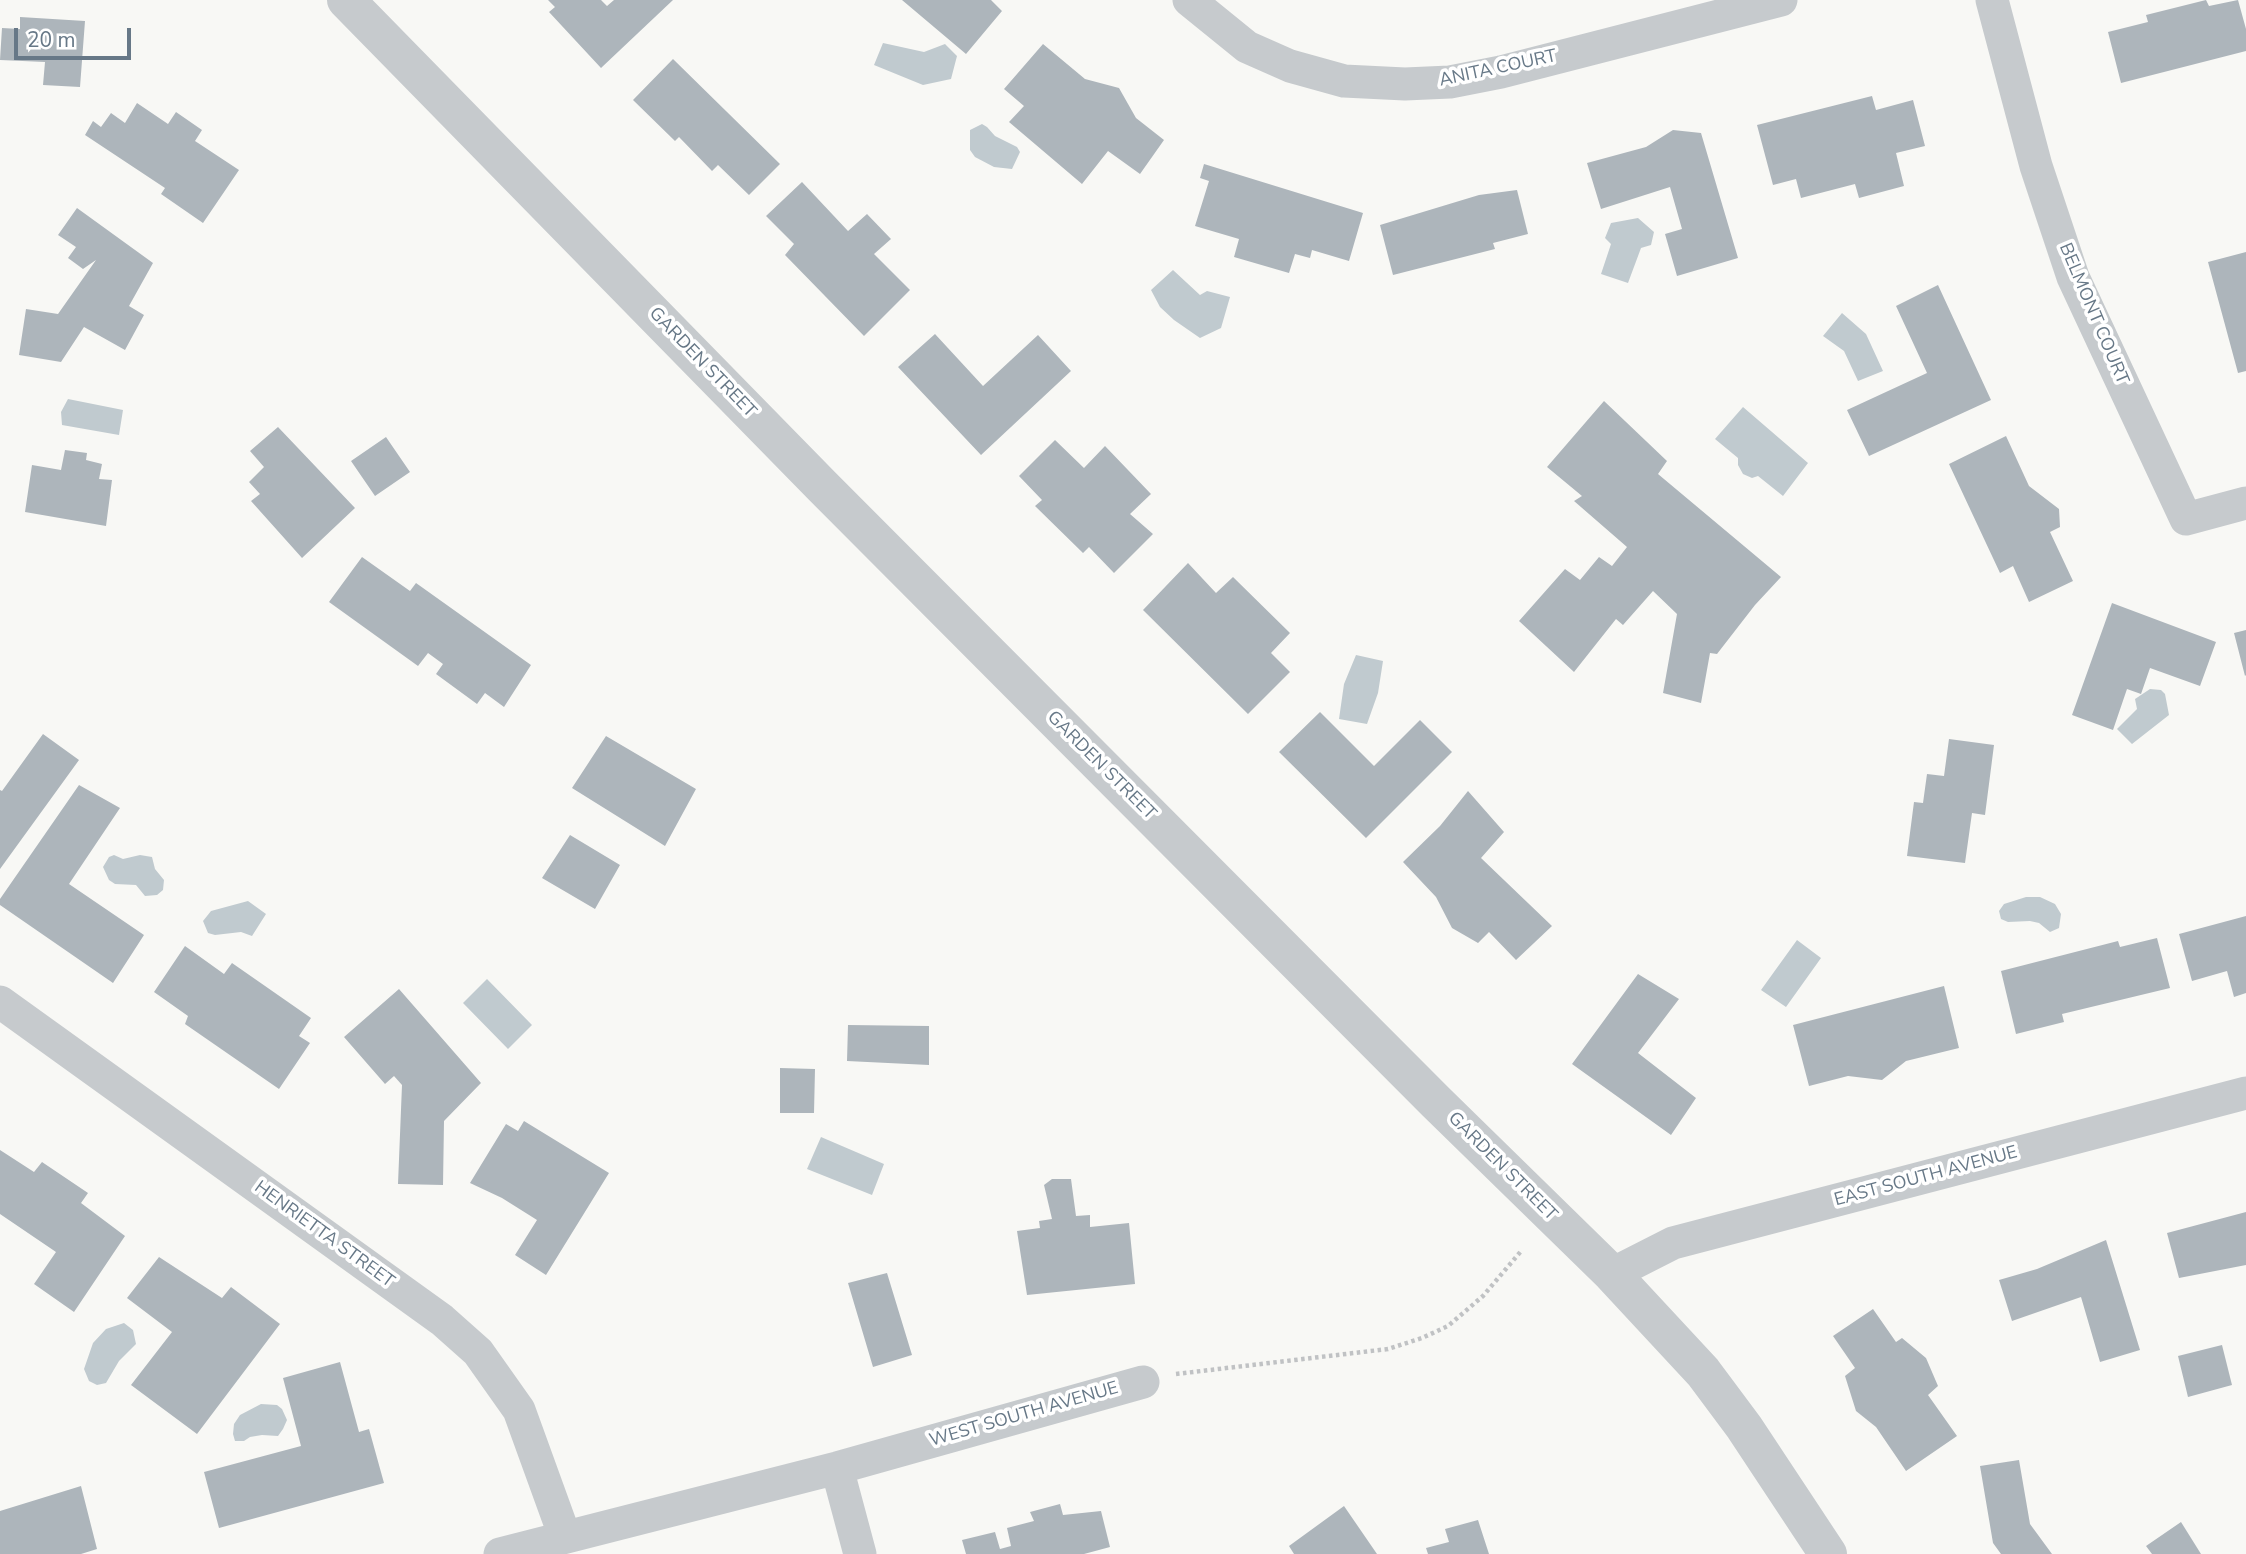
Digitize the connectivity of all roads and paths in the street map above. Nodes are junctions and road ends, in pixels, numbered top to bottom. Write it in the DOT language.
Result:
graph roads {
  1 [pos="346,0"];
  2 [pos="1189,0"];
  3 [pos="1781,0"];
  4 [pos="1992,0"];
  5 [pos="2246,503"];
  6 [pos="0,1002"];
  7 [pos="2246,1093"];
  8 [pos="1522,1250"];
  9 [pos="1612,1274"];
  10 [pos="1143,1382"];
  11 [pos="838,1468"];
  12 [pos="565,1537"];
  13 [pos="500,1554"];
  14 [pos="860,1554"];
  15 [pos="1828,1554"];
  1 -- 9 [label="street, GARDEN STREET"];
  2 -- 3 [label="street, ANITA COURT"];
  4 -- 5 [label="street, BELMONT COURT"];
  6 -- 12 [label="street, HENRIETTA STREET"];
  7 -- 9 [label="street, EAST SOUTH AVENUE"];
  8 -- 10 [label="path, WEST SOUTH AVENUE"];
  9 -- 15 [label="street, GARDEN STREET"];
  10 -- 11 [label="street, WEST SOUTH AVENUE"];
  11 -- 12 [label="street, WEST SOUTH AVENUE"];
  11 -- 14 [label="street"];
  12 -- 13 [label="street, WEST SOUTH AVENUE"];
}
